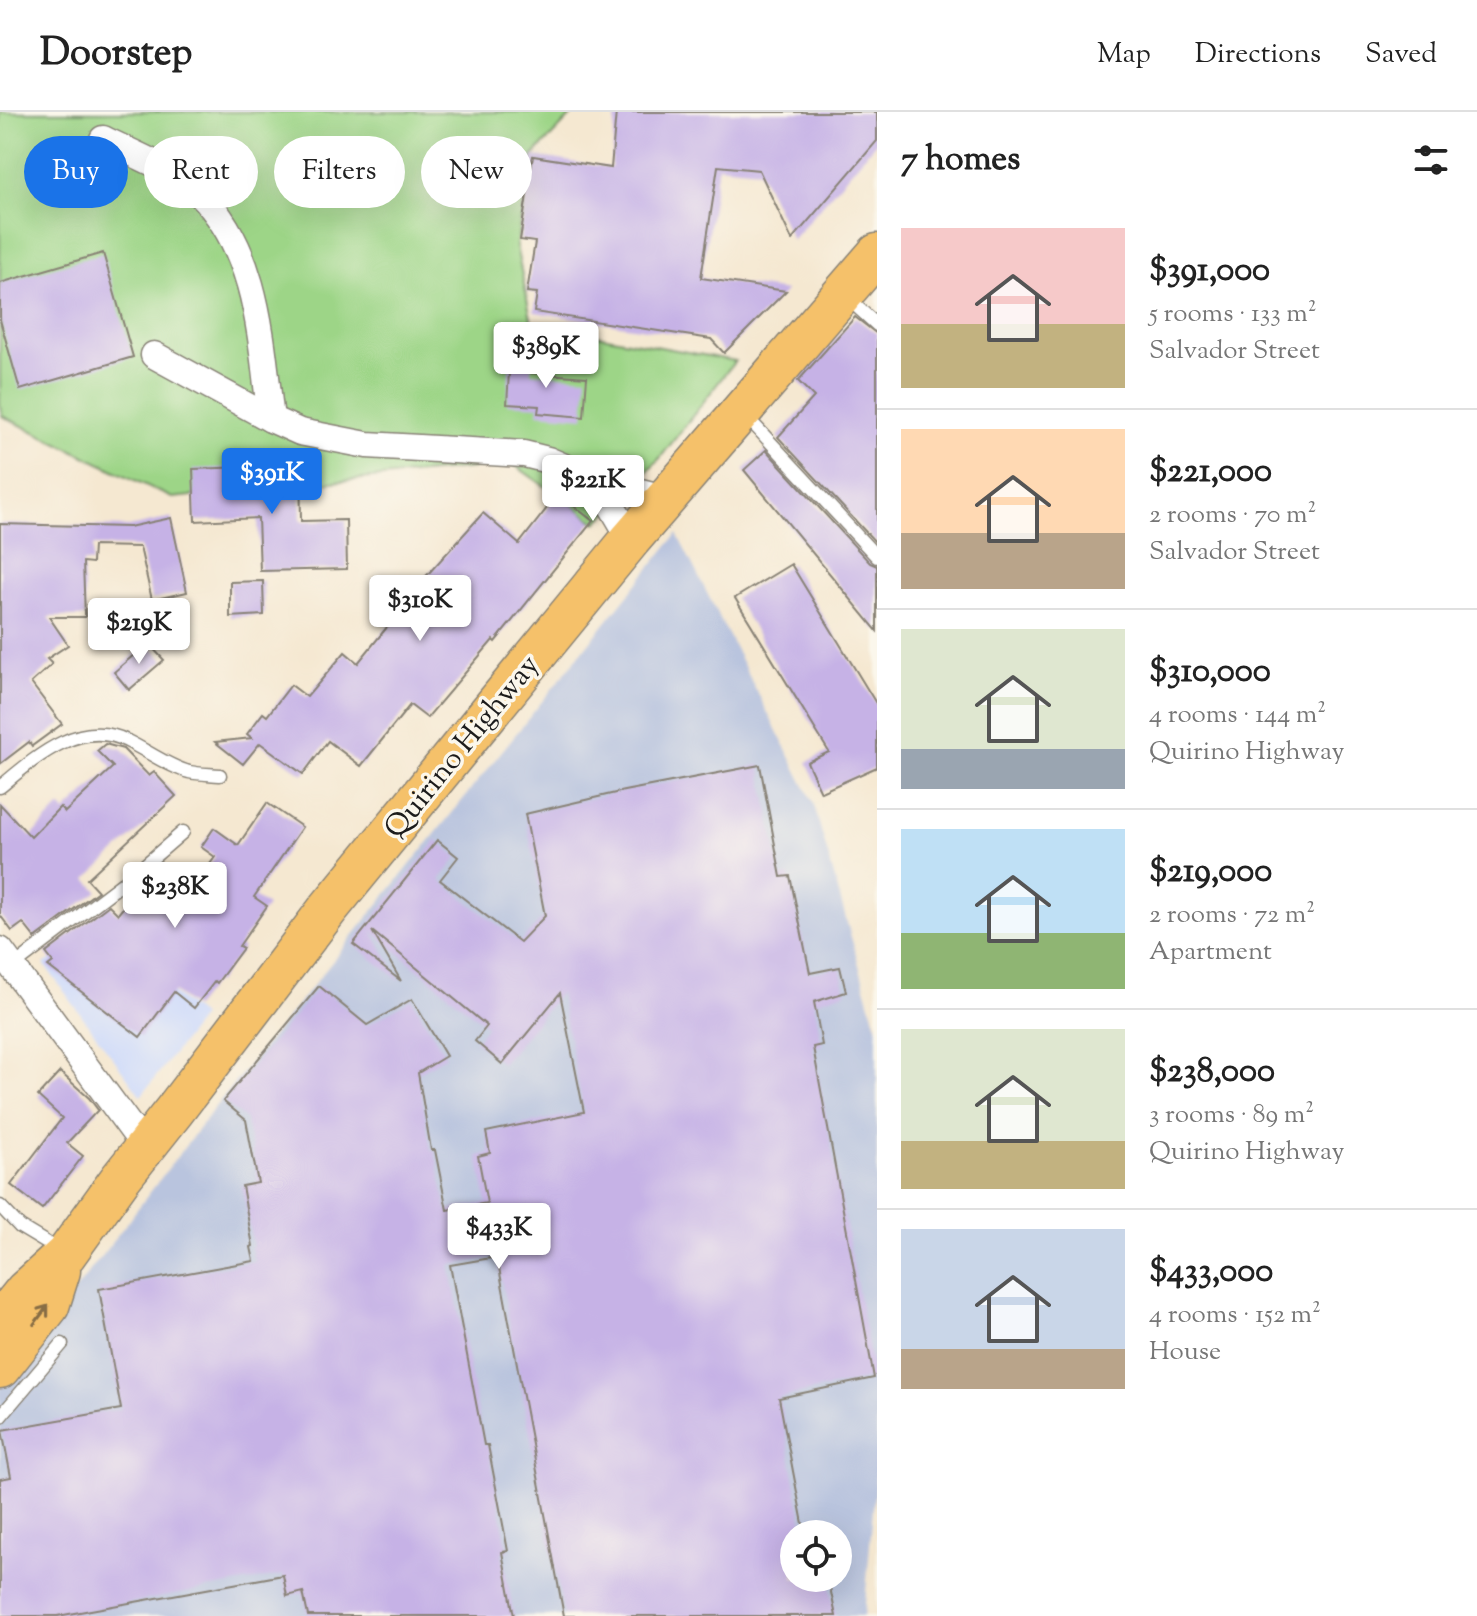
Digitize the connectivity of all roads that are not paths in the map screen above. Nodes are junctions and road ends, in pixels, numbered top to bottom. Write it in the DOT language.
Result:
graph roads {
  1 [pos="128,152"];
  2 [pos="877,254"];
  3 [pos="843,294"];
  4 [pos="877,325"];
  5 [pos="154,355"];
  6 [pos="742,412"];
  7 [pos="271,419"];
  8 [pos="597,481"];
  9 [pos="665,498"];
  10 [pos="631,539"];
  11 [pos="877,557"];
  12 [pos="220,775"];
  13 [pos="0,787"];
  14 [pos="183,832"];
  15 [pos="6,959"];
  16 [pos="145,1147"];
  17 [pos="0,1206"];
  18 [pos="66,1254"];
  19 [pos="0,1322"];
  20 [pos="62,1344"];
  21 [pos="0,1368"];
  22 [pos="0,1417"];
  1 -- 7 [label="street"];
  2 -- 3 [label="main road, Quirino Highway"];
  3 -- 4 [label="lane"];
  3 -- 6 [label="main road, Quirino Highway"];
  5 -- 7 [label="street"];
  6 -- 9 [label="main road, Quirino Highway"];
  6 -- 11 [label="lane"];
  7 -- 8 [label="street"];
  8 -- 9 [label="street"];
  8 -- 10 [label="street"];
  9 -- 10 [label="main road, Quirino Highway"];
  10 -- 16 [label="main road, Quirino Highway"];
  12 -- 13 [label="lane"];
  14 -- 15 [label="lane"];
  15 -- 16 [label="street"];
  16 -- 18 [label="main road, Quirino Highway"];
  17 -- 18 [label="lane"];
  18 -- 19 [label="main road, Quirino Highway"];
  21 -- 18 [label="main road, Quirino Highway, one-way"];
  20 -- 22 [label="lane"];
}
